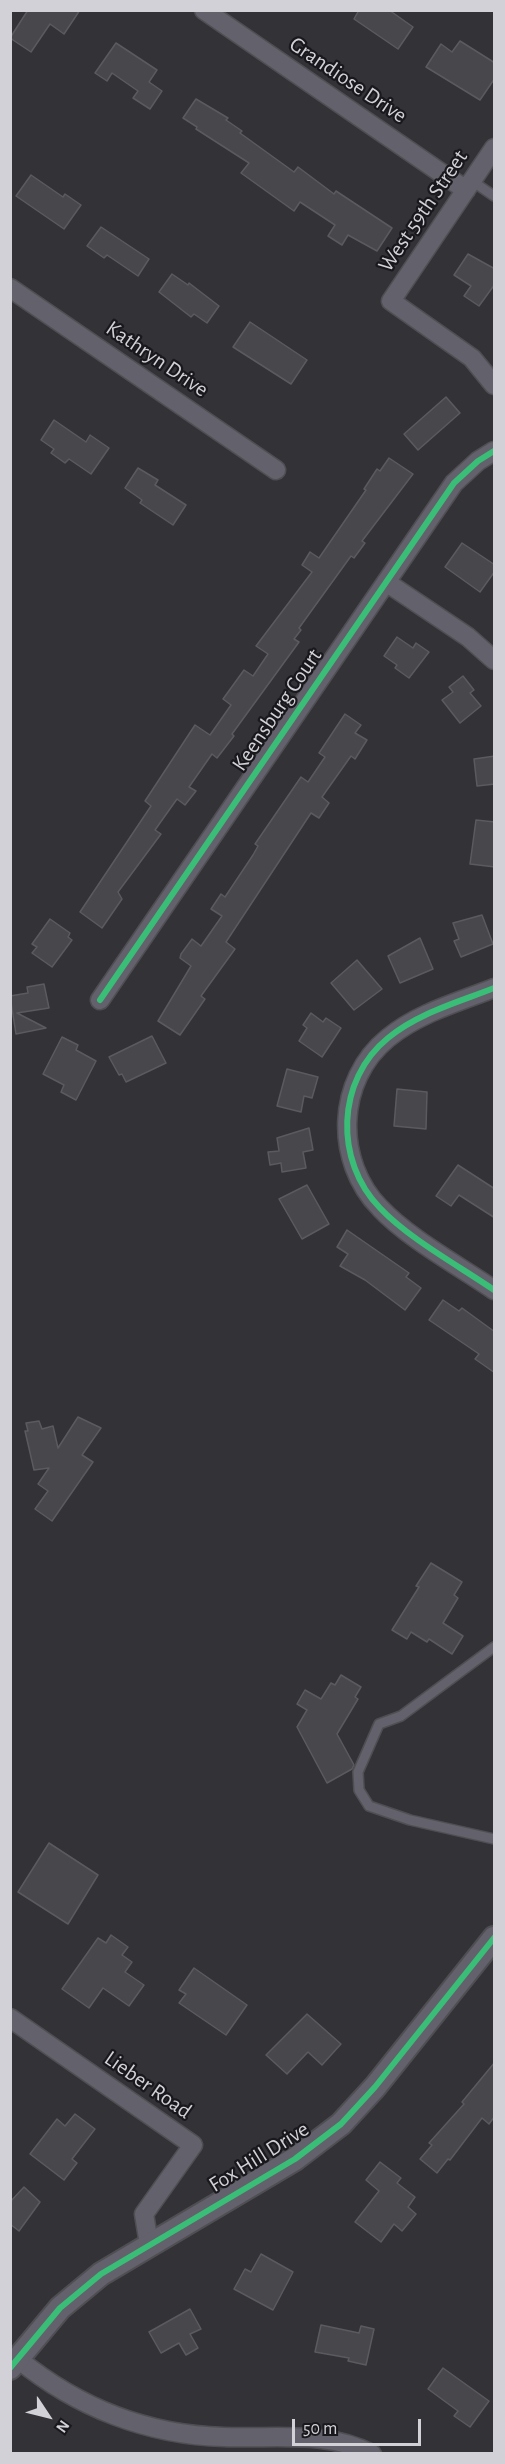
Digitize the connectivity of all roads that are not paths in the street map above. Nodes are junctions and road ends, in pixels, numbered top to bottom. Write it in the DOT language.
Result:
graph roads {
  1 [pos="204,10"];
  2 [pos="495,148"];
  3 [pos="469,185"];
  4 [pos="495,196"];
  5 [pos="10,288"];
  6 [pos="495,385"];
  7 [pos="495,451"];
  8 [pos="276,470"];
  9 [pos="386,582"];
  10 [pos="495,660"];
  11 [pos="495,988"];
  12 [pos="100,1000"];
  13 [pos="495,1290"];
  14 [pos="495,1647"];
  15 [pos="495,1839"];
  16 [pos="495,1938"];
  17 [pos="10,2018"];
  18 [pos="149,2244"];
  19 [pos="14,2364"];
  20 [pos="372,2454"];
  1 -- 3 [label="street, Grandiose Drive"];
  2 -- 3 [label="street, West 59th Street"];
  3 -- 4 [label="lane"];
  3 -- 6 [label="street, West 59th Street"];
  5 -- 8 [label="street, Kathryn Drive"];
  7 -- 9 [label="street, Keensburg Court"];
  9 -- 10 [label="street"];
  9 -- 12 [label="street, Keensburg Court"];
  11 -- 13 [label="street"];
  14 -- 15 [label="lane"];
  16 -- 18 [label="street, Fox Hill Drive"];
  17 -- 18 [label="street, Lieber Road"];
  18 -- 19 [label="street, Fox Hill Drive"];
  19 -- 20 [label="street"];
}
